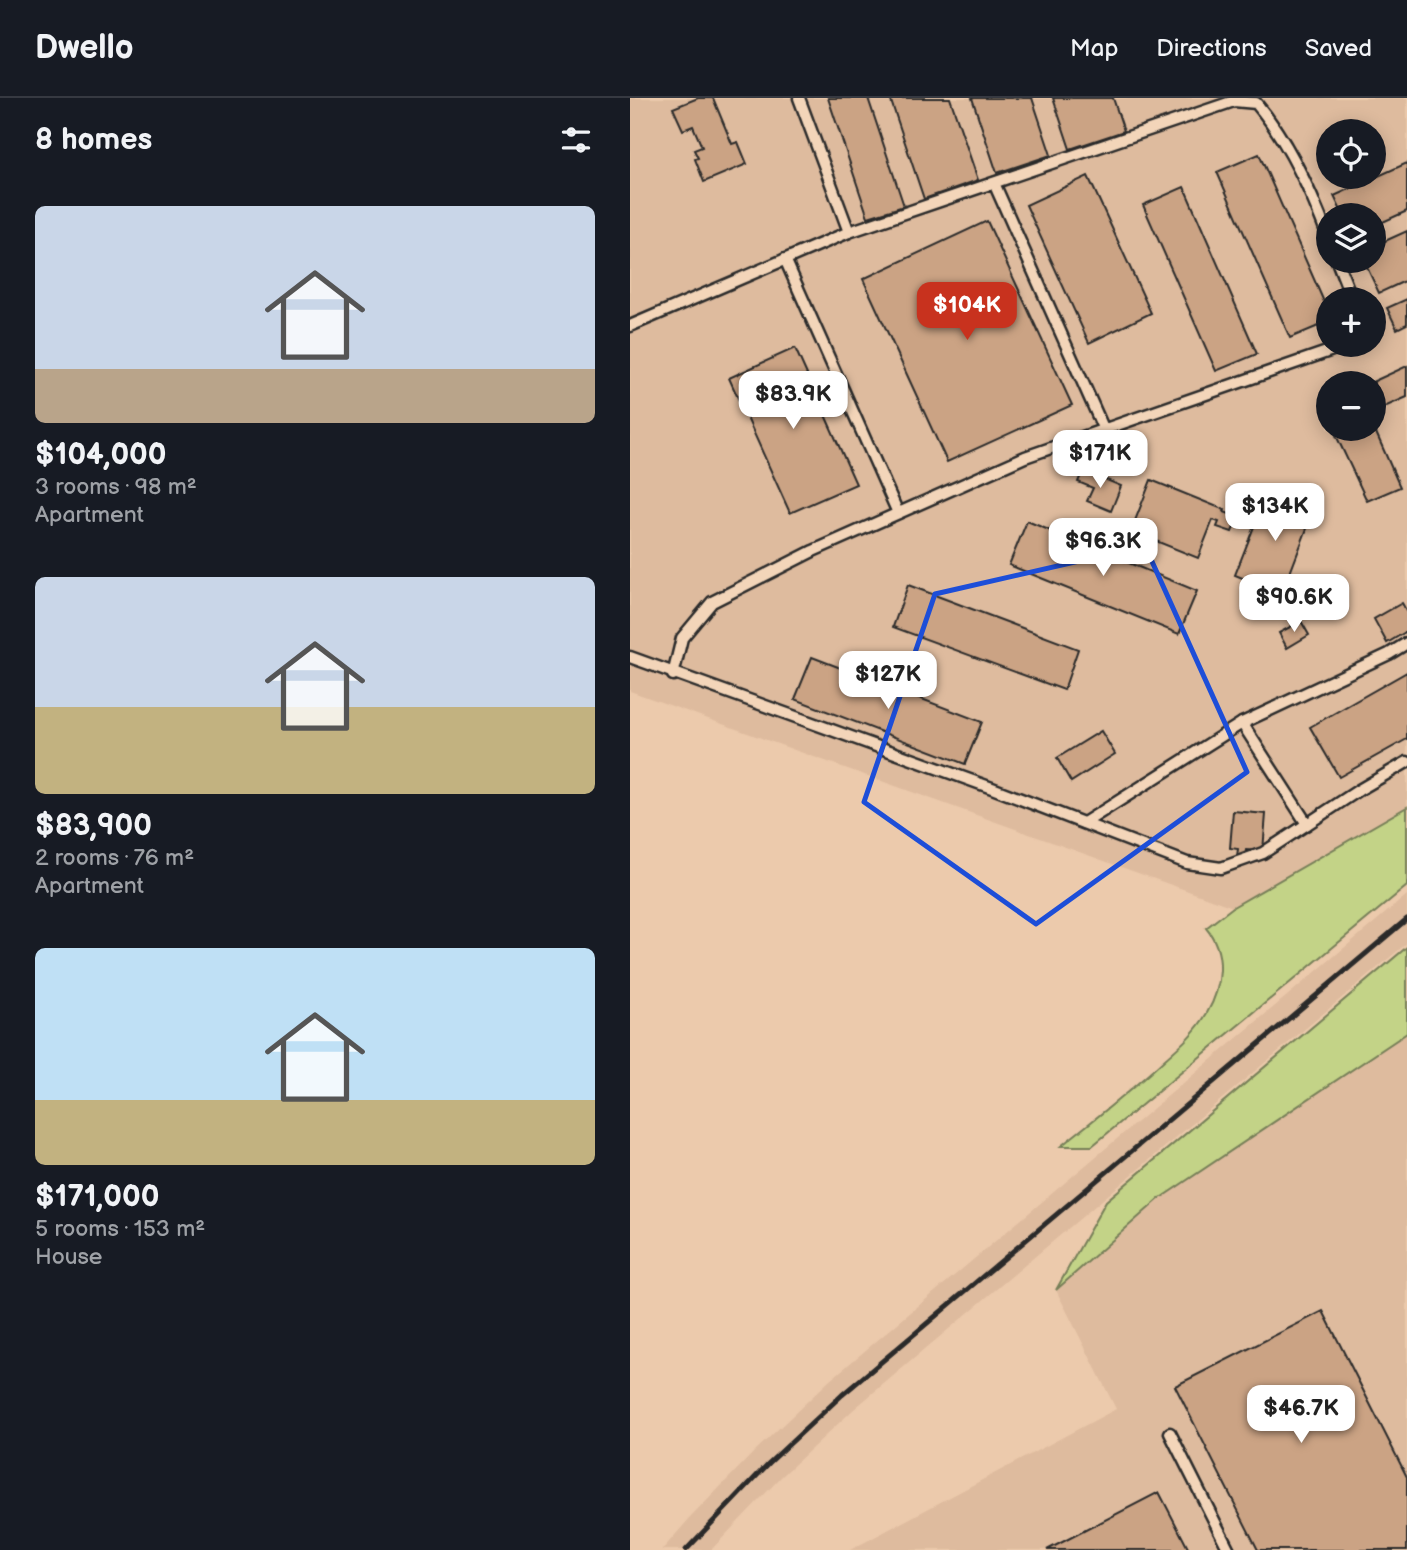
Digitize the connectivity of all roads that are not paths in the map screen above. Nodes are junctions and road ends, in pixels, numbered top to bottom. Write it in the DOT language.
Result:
graph roads {
  1 [pos="799,98"];
  2 [pos="994,183"];
  3 [pos="1316,208"];
  4 [pos="849,232"];
  5 [pos="785,259"];
  6 [pos="630,327"];
  7 [pos="1316,356"];
  8 [pos="1104,430"];
  9 [pos="898,513"];
  10 [pos="1407,643"];
  11 [pos="630,657"];
  12 [pos="673,675"];
  13 [pos="1242,723"];
  14 [pos="1407,762"];
  15 [pos="1084,823"];
  16 [pos="1307,824"];
  17 [pos="1170,1433"];
  18 [pos="1228,1550"];
  1 -- 4 [label="lane"];
  2 -- 3 [label="lane"];
  2 -- 4 [label="lane"];
  2 -- 8 [label="lane"];
  4 -- 5 [label="lane"];
  5 -- 6 [label="lane"];
  5 -- 9 [label="lane"];
  7 -- 8 [label="lane"];
  8 -- 9 [label="lane"];
  9 -- 12 [label="lane"];
  10 -- 13 [label="lane"];
  11 -- 12 [label="lane"];
  12 -- 15 [label="lane"];
  13 -- 15 [label="lane"];
  13 -- 16 [label="lane"];
  14 -- 16 [label="lane"];
  15 -- 16 [label="lane"];
  17 -- 18 [label="lane"];
}
